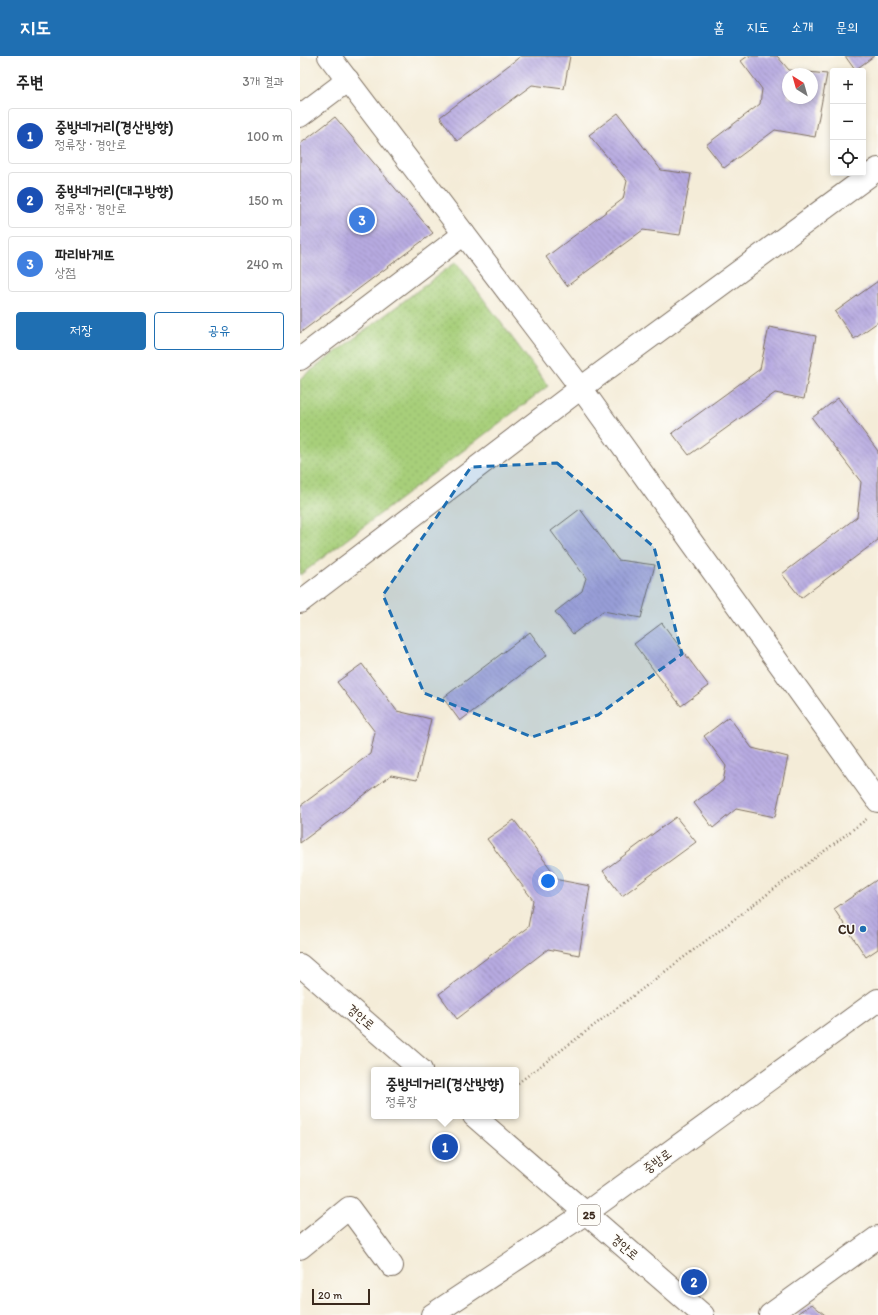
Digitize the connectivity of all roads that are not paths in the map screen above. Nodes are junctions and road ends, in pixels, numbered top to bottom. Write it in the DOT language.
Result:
graph roads {
  1 [pos="329,56"];
  2 [pos="348,80"];
  3 [pos="300,116"];
  4 [pos="878,168"];
  5 [pos="464,234"];
  6 [pos="300,359"];
  7 [pos="581,388"];
  8 [pos="300,602"];
  9 [pos="875,808"];
  10 [pos="300,965"];
  11 [pos="878,1000"];
  12 [pos="418,1067"];
  13 [pos="477,1119"];
  14 [pos="586,1213"];
  15 [pos="878,1236"];
  16 [pos="300,1248"];
  17 [pos="392,1266"];
  18 [pos="432,1315"];
  19 [pos="704,1315"];
  20 [pos="770,1315"];
  1 -- 2 [label="street"];
  2 -- 3 [label="street"];
  2 -- 5 [label="street"];
  4 -- 7 [label="street"];
  5 -- 6 [label="street"];
  5 -- 7 [label="street"];
  7 -- 8 [label="street"];
  7 -- 9 [label="street"];
  10 -- 12 [label="street, 경안로"];
  11 -- 14 [label="street, 중방로"];
  13 -- 14 [label="street, 경안로 / 25"];
  14 -- 18 [label="street, 중방로"];
  14 -- 19 [label="street, 경안로 / 25"];
  15 -- 20 [label="street"];
  16 -- 17 [label="street"];
}
